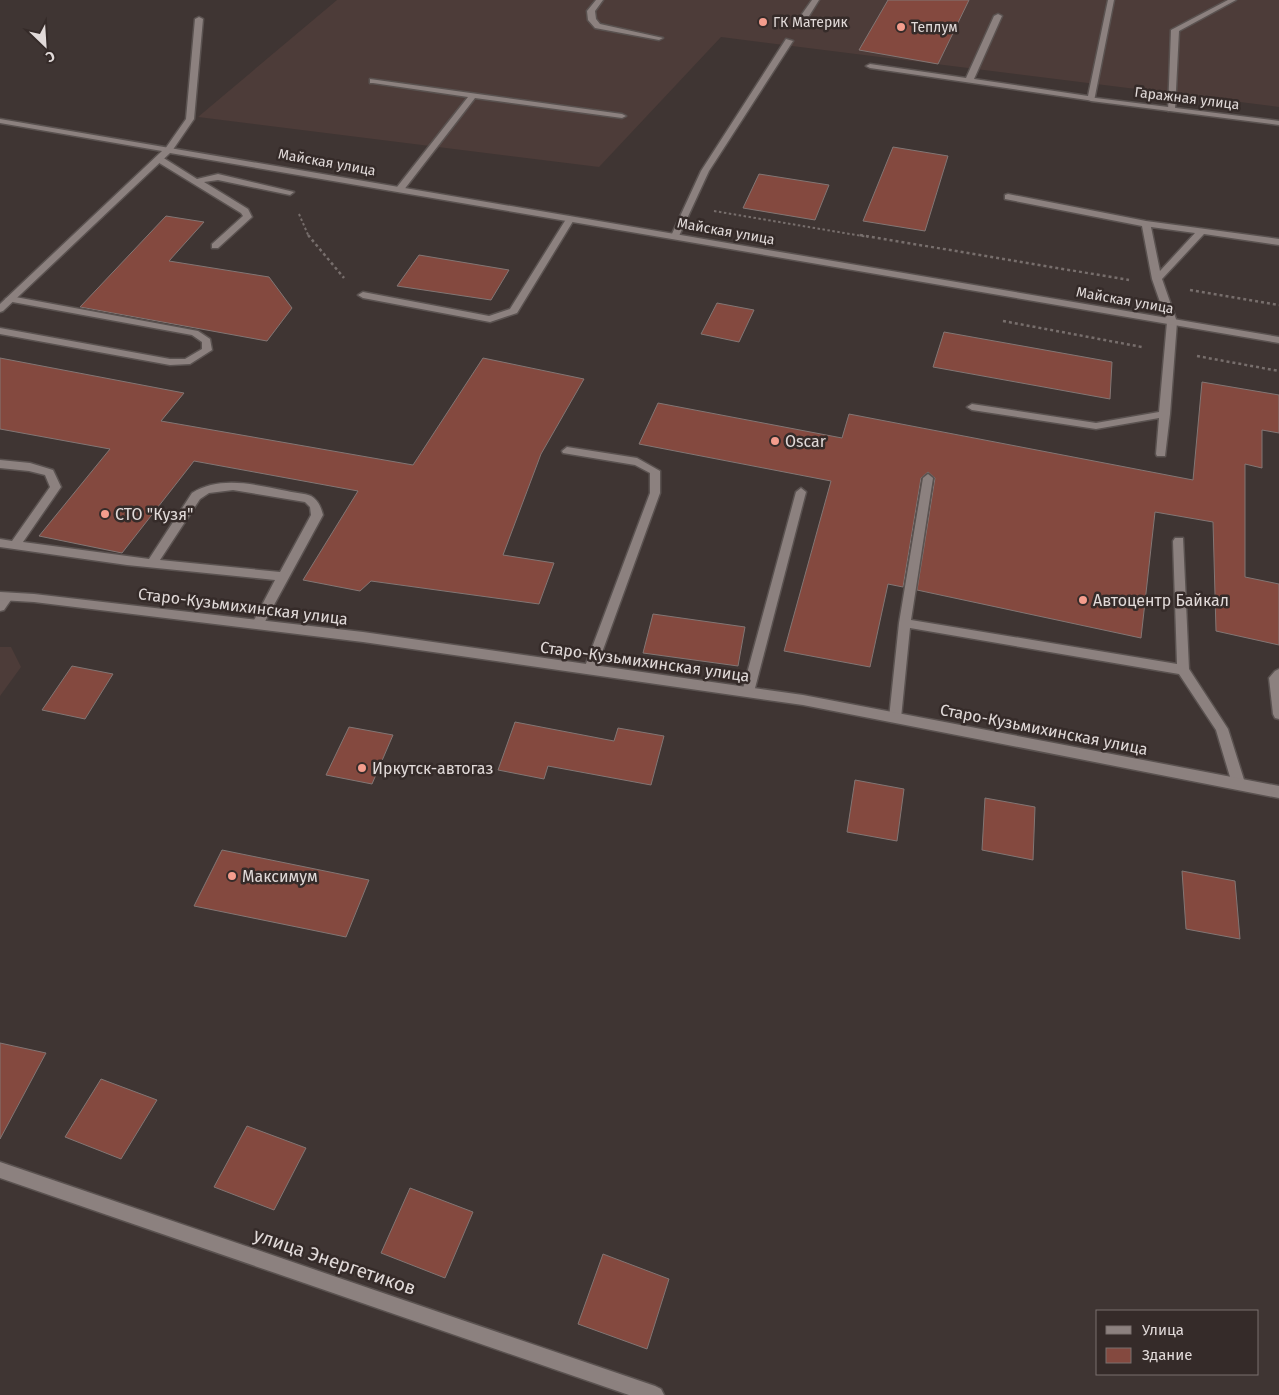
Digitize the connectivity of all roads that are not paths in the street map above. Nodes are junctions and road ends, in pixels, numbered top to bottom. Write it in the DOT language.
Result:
graph roads {
  1 [pos="600,0"];
  2 [pos="816,0"];
  3 [pos="1111,0"];
  4 [pos="1233,0"];
  5 [pos="806,14"];
  6 [pos="998,16"];
  7 [pos="199,19"];
  8 [pos="659,38"];
  9 [pos="789,41"];
  10 [pos="870,66"];
  11 [pos="373,81"];
  12 [pos="969,81"];
  13 [pos="473,96"];
  14 [pos="1091,99"];
  15 [pos="1171,109"];
  16 [pos="622,116"];
  17 [pos="0,121"];
  18 [pos="1279,123"];
  19 [pos="169,149"];
  20 [pos="159,158"];
  21 [pos="198,181"];
  22 [pos="400,189"];
  23 [pos="290,192"];
  24 [pos="1008,197"];
  25 [pos="571,218"];
  26 [pos="1146,224"];
  27 [pos="1201,232"];
  28 [pos="675,236"];
  29 [pos="1279,242"];
  30 [pos="215,246"];
  31 [pos="1158,282"];
  32 [pos="363,295"];
  33 [pos="10,299"];
  34 [pos="0,309"];
  35 [pos="1172,322"];
  36 [pos="0,331"];
  37 [pos="1279,340"];
  38 [pos="972,407"];
  39 [pos="1165,414"];
  40 [pos="567,451"];
  41 [pos="1162,454"];
  42 [pos="0,464"];
  43 [pos="928,478"];
  44 [pos="801,492"];
  45 [pos="1179,541"];
  46 [pos="0,543"];
  47 [pos="16,544"];
  48 [pos="152,564"];
  49 [pos="283,577"];
  50 [pos="2,600"];
  51 [pos="905,623"];
  52 [pos="258,624"];
  53 [pos="590,669"];
  54 [pos="1183,670"];
  55 [pos="1279,674"];
  56 [pos="748,692"];
  57 [pos="1279,714"];
  58 [pos="895,718"];
  59 [pos="1238,783"];
  60 [pos="1279,792"];
  61 [pos="0,1170"];
  62 [pos="655,1395"];
  1 -- 8 [label="street"];
  2 -- 5 [label="street"];
  3 -- 14 [label="street"];
  4 -- 15 [label="street"];
  6 -- 12 [label="street"];
  7 -- 19 [label="street"];
  9 -- 28 [label="street"];
  10 -- 12 [label="street, Гаражная улица"];
  11 -- 13 [label="street"];
  12 -- 14 [label="street, Гаражная улица"];
  13 -- 16 [label="street"];
  13 -- 22 [label="street"];
  14 -- 15 [label="street, Гаражная улица"];
  15 -- 18 [label="street, Гаражная улица"];
  17 -- 19 [label="street, Майская улица"];
  19 -- 20 [label="street"];
  19 -- 22 [label="street, Майская улица"];
  20 -- 21 [label="street"];
  20 -- 33 [label="street"];
  21 -- 23 [label="street"];
  21 -- 30 [label="street"];
  22 -- 25 [label="street, Майская улица"];
  24 -- 26 [label="street"];
  25 -- 28 [label="street, Майская улица"];
  25 -- 32 [label="street"];
  26 -- 27 [label="street"];
  26 -- 31 [label="street"];
  27 -- 29 [label="street"];
  27 -- 31 [label="street"];
  28 -- 35 [label="street, Майская улица"];
  31 -- 35 [label="street"];
  33 -- 34 [label="street"];
  33 -- 36 [label="street"];
  35 -- 37 [label="street, Майская улица"];
  35 -- 39 [label="street"];
  38 -- 39 [label="street"];
  39 -- 41 [label="street"];
  40 -- 53 [label="street"];
  42 -- 47 [label="street"];
  43 -- 51 [label="street"];
  44 -- 56 [label="street"];
  45 -- 54 [label="street"];
  46 -- 47 [label="street"];
  47 -- 48 [label="street"];
  48 -- 49 [label="street"];
  48 -- 49 [label="street"];
  49 -- 52 [label="street"];
  50 -- 52 [label="street, Старо-Кузьмихинская улица"];
  51 -- 54 [label="street"];
  51 -- 58 [label="street"];
  52 -- 53 [label="street, Старо-Кузьмихинская улица"];
  53 -- 56 [label="street, Старо-Кузьмихинская улица"];
  54 -- 59 [label="street"];
  55 -- 57 [label="street"];
  56 -- 58 [label="street, Старо-Кузьмихинская улица"];
  58 -- 59 [label="street, Старо-Кузьмихинская улица"];
  59 -- 60 [label="street, Старо-Кузьмихинская улица"];
  61 -- 62 [label="street, улица Энергетиков"];
}
